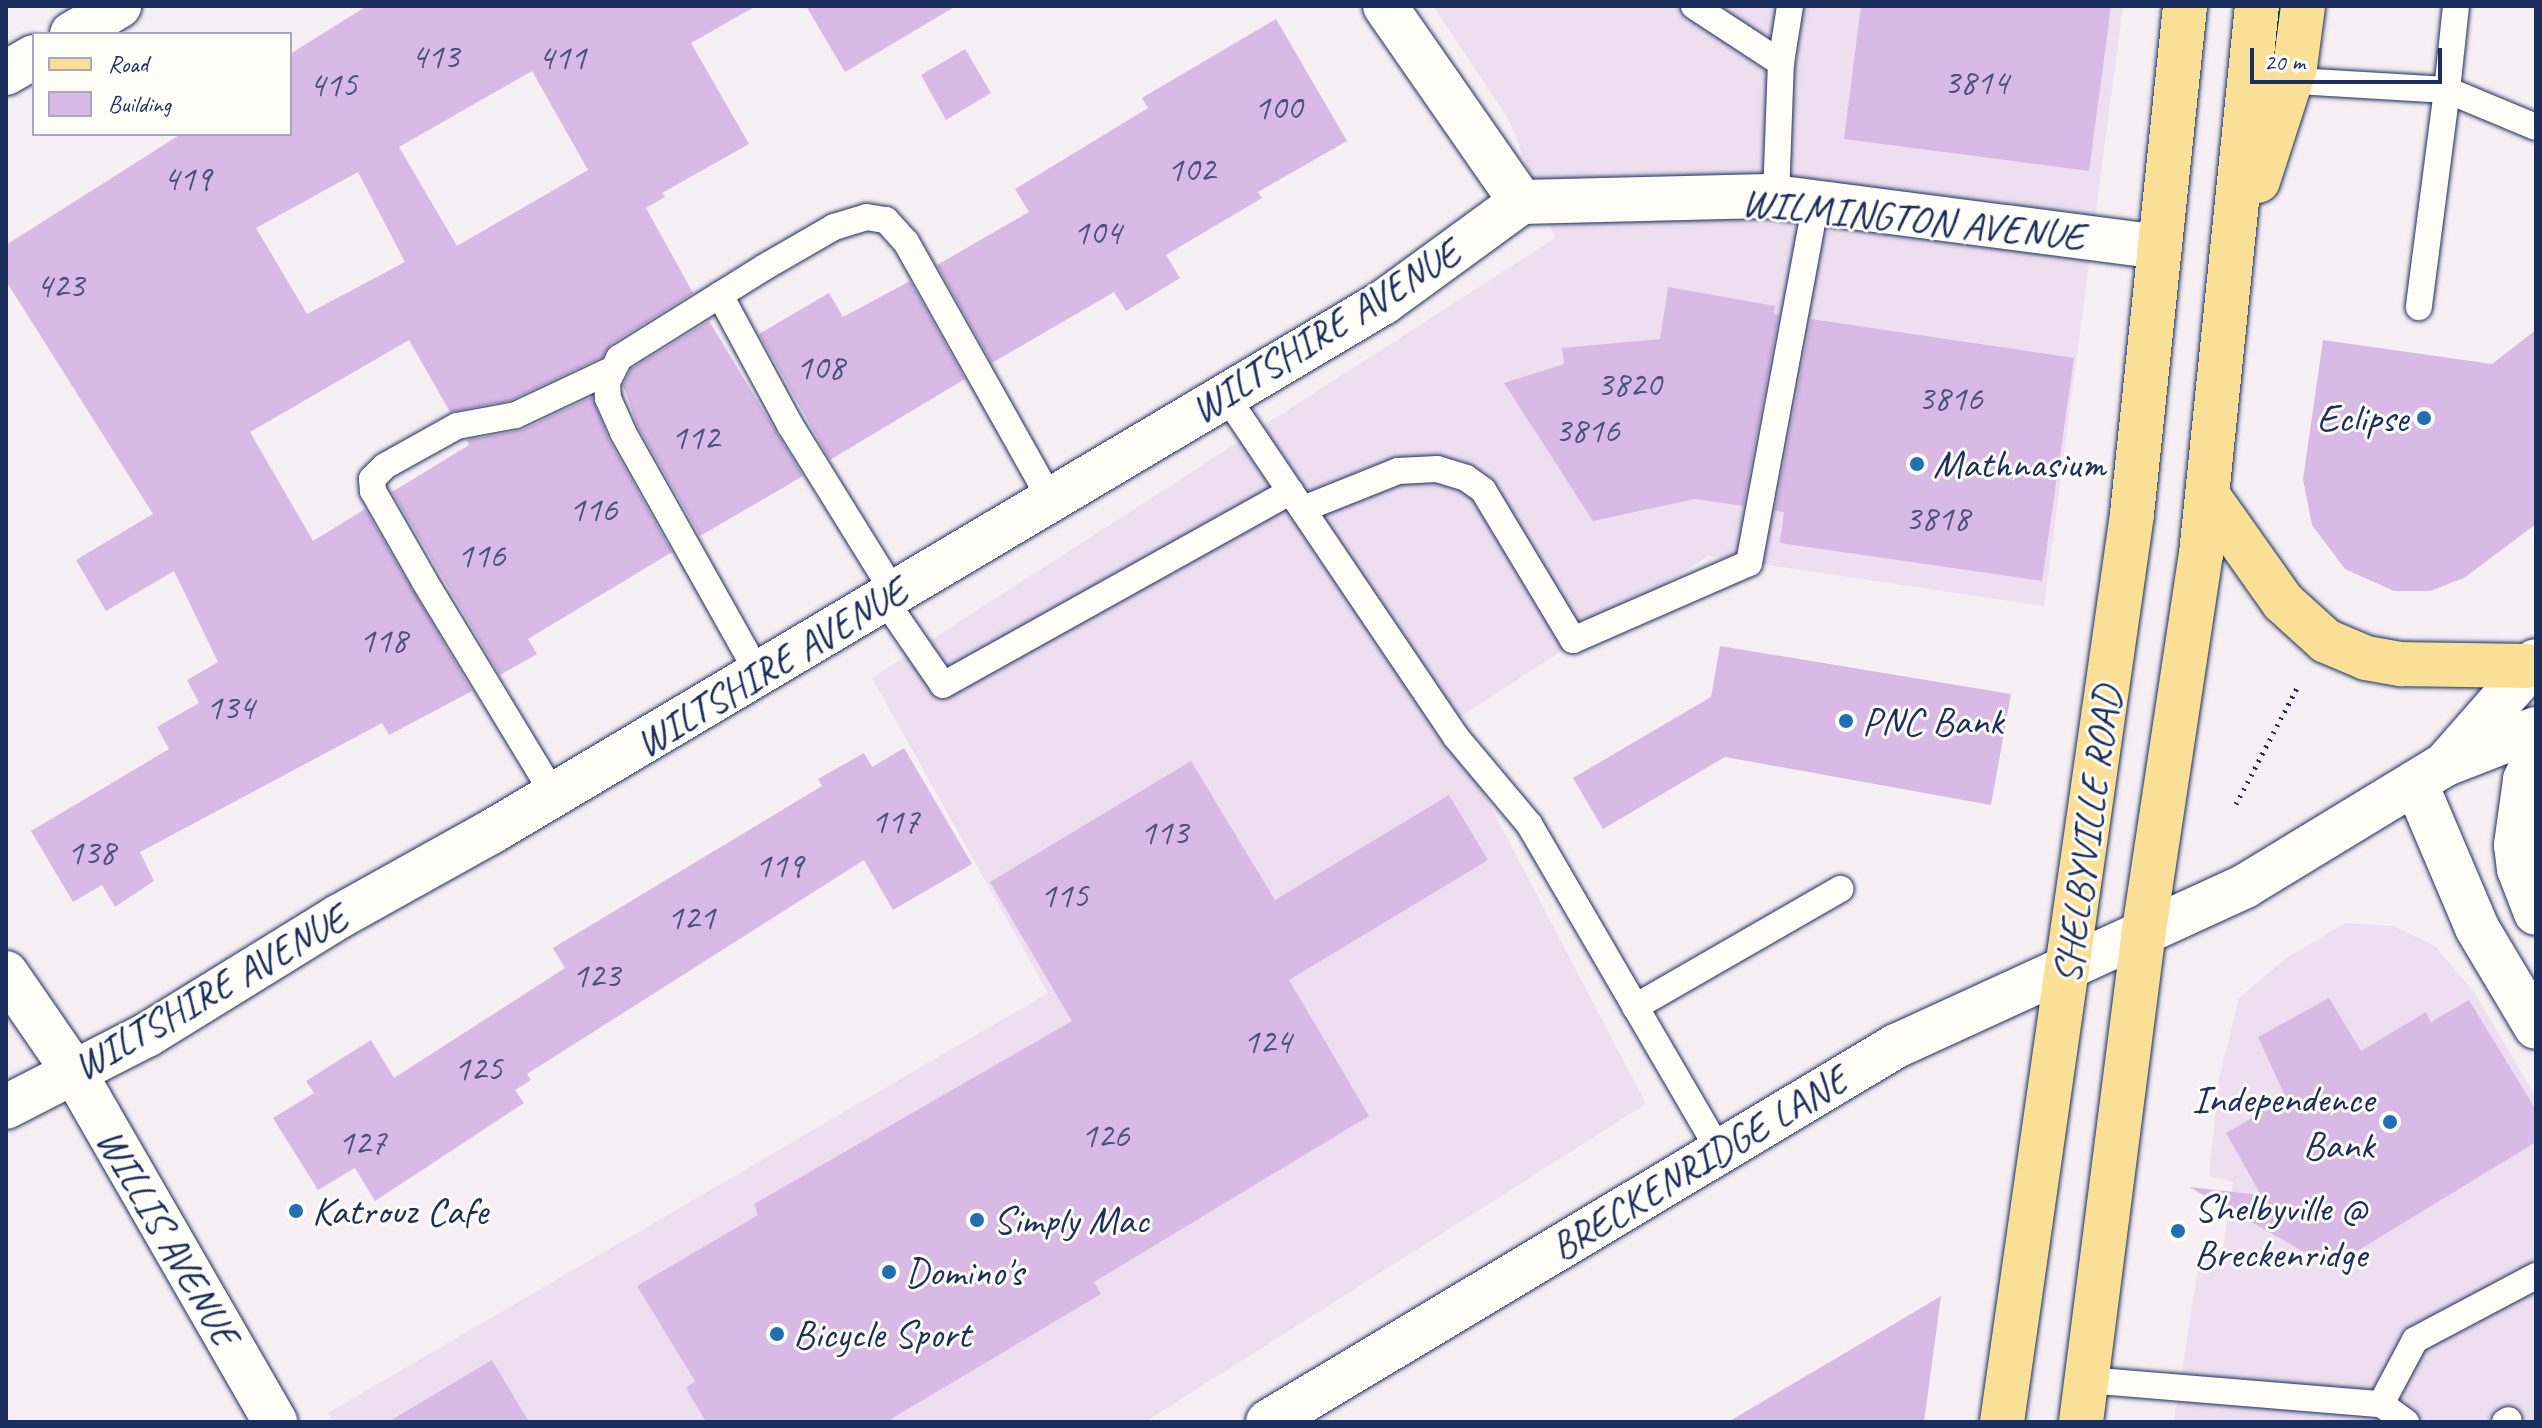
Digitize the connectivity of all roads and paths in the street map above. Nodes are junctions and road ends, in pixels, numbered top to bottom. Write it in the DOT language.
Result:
graph roads {
  1 [pos="119,6"];
  2 [pos="1385,6"];
  3 [pos="1694,6"];
  4 [pos="1790,6"];
  5 [pos="2185,6"];
  6 [pos="2257,6"];
  7 [pos="2303,6"];
  8 [pos="2456,6"];
  9 [pos="75,32"];
  10 [pos="32,58"];
  11 [pos="1781,63"];
  12 [pos="6,73"];
  13 [pos="2270,79"];
  14 [pos="2447,90"];
  15 [pos="2536,127"];
  16 [pos="1796,200"];
  17 [pos="1521,202"];
  18 [pos="2160,247"];
  19 [pos="720,295"];
  20 [pos="2419,307"];
  21 [pos="609,371"];
  22 [pos="1226,396"];
  23 [pos="2208,496"];
  24 [pos="1051,500"];
  25 [pos="1297,500"];
  26 [pos="889,596"];
  27 [pos="2531,664"];
  28 [pos="758,673"];
  29 [pos="2299,684"];
  30 [pos="2536,729"];
  31 [pos="2536,757"];
  32 [pos="2431,774"];
  33 [pos="554,795"];
  34 [pos="2237,795"];
  35 [pos="2229,800"];
  36 [pos="2236,804"];
  37 [pos="1840,889"];
  38 [pos="2536,913"];
  39 [pos="2144,930"];
  40 [pos="2068,966"];
  41 [pos="6,973"];
  42 [pos="1635,1007"];
  43 [pos="2536,1027"];
  44 [pos="74,1072"];
  45 [pos="6,1107"];
  46 [pos="1719,1150"];
  47 [pos="2536,1276"];
  48 [pos="2083,1401"];
  49 [pos="2381,1404"];
  50 [pos="275,1422"];
  51 [pos="1268,1422"];
  52 [pos="2002,1422"];
  53 [pos="2406,1422"];
  1 -- 9 [label="street"];
  2 -- 17 [label="street"];
  3 -- 11 [label="lane"];
  4 -- 11 [label="lane"];
  5 -- 18 [label="main road, SHELBYVILLE ROAD"];
  6 -- 13 [label="main road"];
  7 -- 13 [label="main road"];
  8 -- 14 [label="lane"];
  10 -- 12 [label="street"];
  11 -- 16 [label="lane"];
  13 -- 14 [label="lane"];
  13 -- 23 [label="main road, SHELBYVILLE ROAD"];
  14 -- 15 [label="lane"];
  14 -- 20 [label="lane"];
  16 -- 17 [label="street, WILMINGTON AVENUE"];
  16 -- 18 [label="street, WILMINGTON AVENUE"];
  16 -- 25 [label="lane"];
  17 -- 22 [label="street, WILTSHIRE AVENUE"];
  18 -- 40 [label="main road, SHELBYVILLE ROAD"];
  19 -- 21 [label="lane"];
  19 -- 24 [label="lane"];
  19 -- 26 [label="lane"];
  21 -- 28 [label="lane"];
  21 -- 33 [label="lane"];
  22 -- 24 [label="street, WILTSHIRE AVENUE"];
  22 -- 25 [label="lane"];
  23 -- 27 [label="main road"];
  23 -- 39 [label="main road, SHELBYVILLE ROAD"];
  24 -- 26 [label="street, WILTSHIRE AVENUE"];
  25 -- 26 [label="lane"];
  25 -- 42 [label="lane"];
  26 -- 28 [label="street, WILTSHIRE AVENUE"];
  27 -- 32 [label="street"];
  28 -- 33 [label="street, WILTSHIRE AVENUE"];
  29 -- 34 [label="path"];
  30 -- 32 [label="street"];
  31 -- 38 [label="street"];
  32 -- 39 [label="street, BRECKENRIDGE LANE"];
  32 -- 43 [label="street"];
  33 -- 44 [label="street, WILTSHIRE AVENUE"];
  34 -- 35 [label="path"];
  34 -- 36 [label="path"];
  37 -- 42 [label="lane"];
  39 -- 40 [label="street, BRECKENRIDGE LANE"];
  39 -- 48 [label="main road, SHELBYVILLE ROAD"];
  40 -- 46 [label="street, BRECKENRIDGE LANE"];
  40 -- 52 [label="main road, SHELBYVILLE ROAD"];
  41 -- 44 [label="street, WILLIS AVENUE"];
  42 -- 46 [label="lane"];
  44 -- 45 [label="street, WILTSHIRE AVENUE"];
  44 -- 50 [label="street, WILLIS AVENUE"];
  46 -- 51 [label="street, BRECKENRIDGE LANE"];
  47 -- 49 [label="lane"];
  48 -- 49 [label="lane"];
  49 -- 53 [label="lane"];
}
